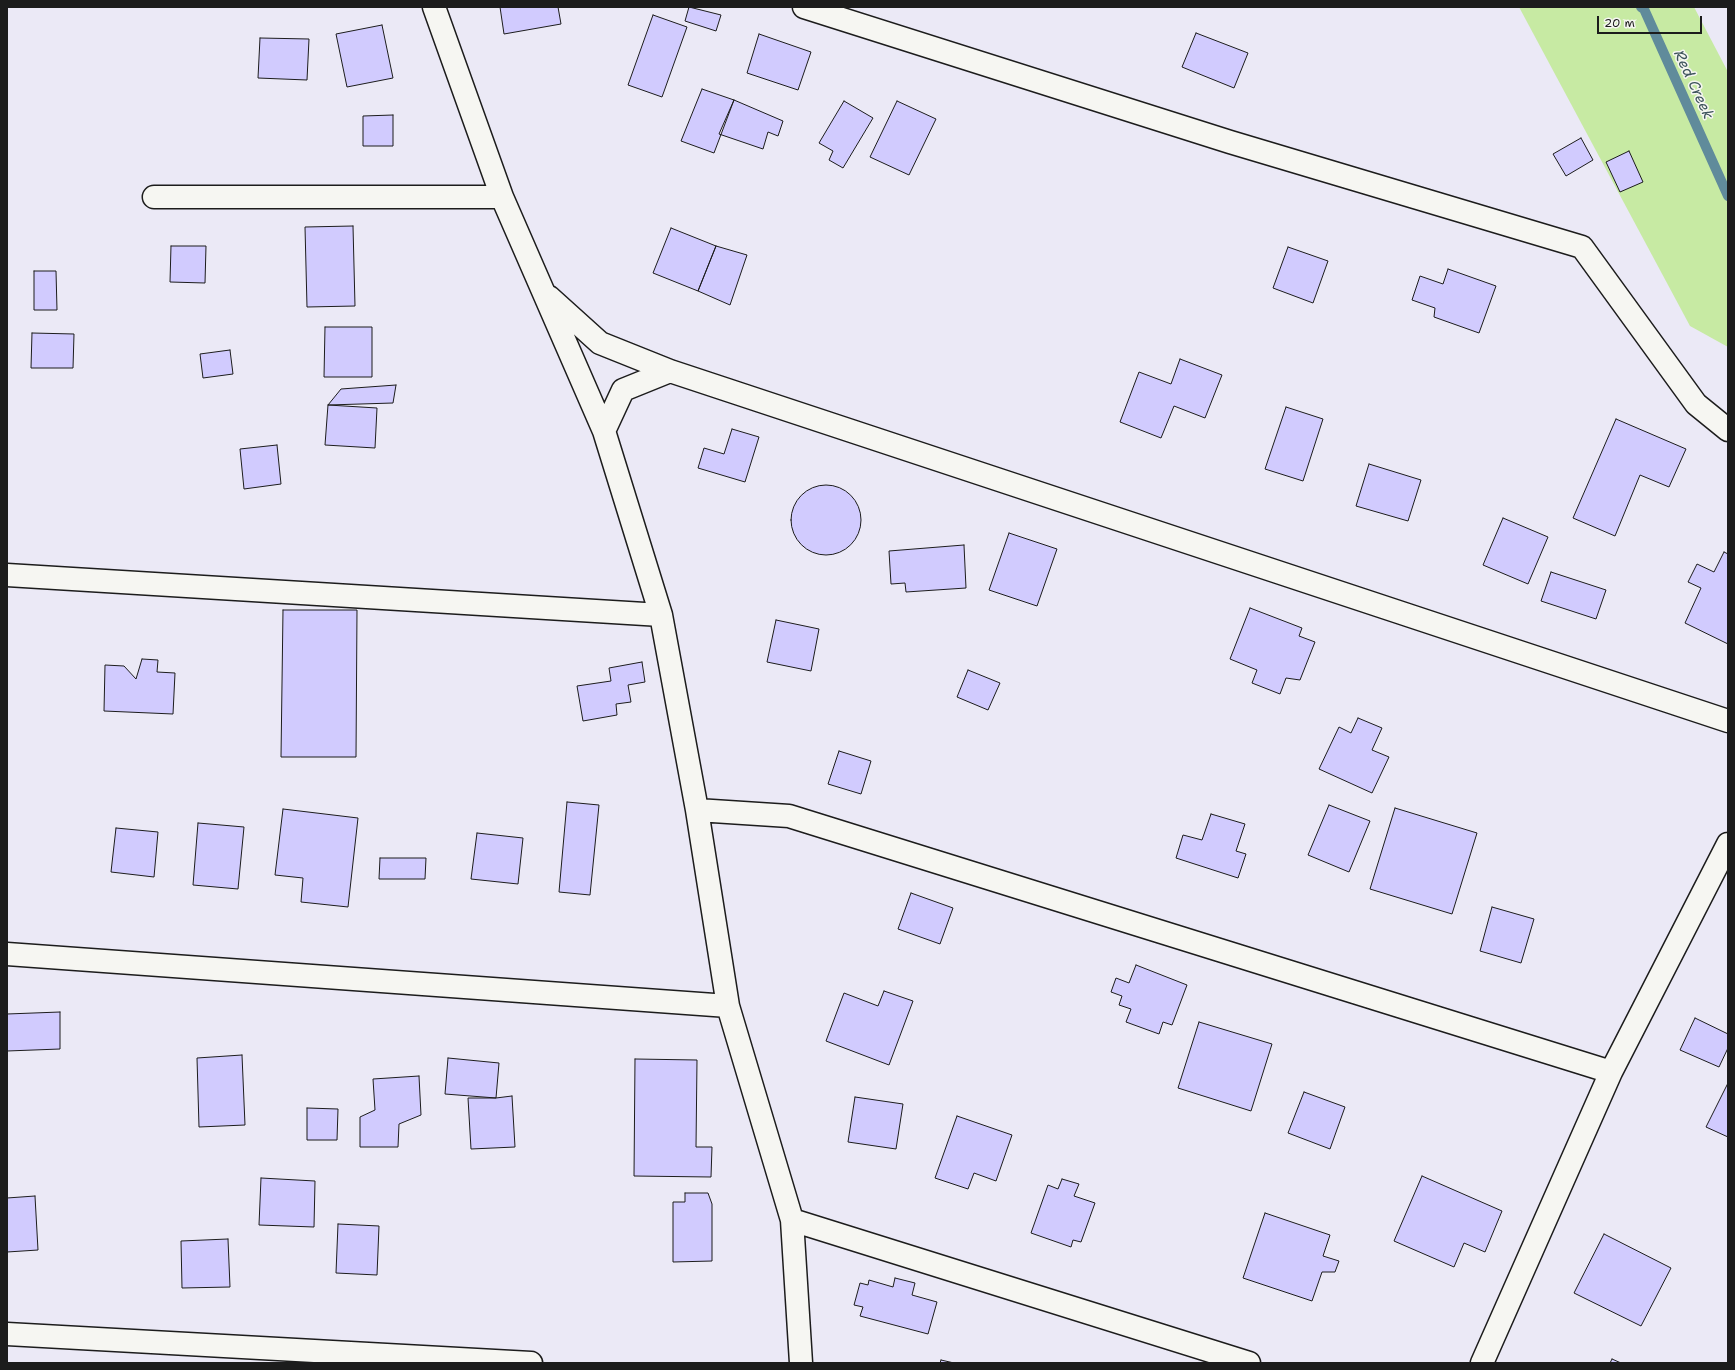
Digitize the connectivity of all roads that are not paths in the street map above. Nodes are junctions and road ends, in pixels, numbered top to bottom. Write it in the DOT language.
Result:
graph roads {
  1 [pos="434,7"];
  2 [pos="804,7"];
  3 [pos="154,197"];
  4 [pos="502,197"];
  5 [pos="543,292"];
  6 [pos="670,372"];
  7 [pos="1728,430"];
  8 [pos="604,431"];
  9 [pos="7,575"];
  10 [pos="661,615"];
  11 [pos="1728,721"];
  12 [pos="697,810"];
  13 [pos="1728,844"];
  14 [pos="7,954"];
  15 [pos="728,1006"];
  16 [pos="1611,1072"];
  17 [pos="792,1220"];
  18 [pos="7,1334"];
  19 [pos="531,1363"];
  20 [pos="801,1363"];
  21 [pos="1249,1363"];
  22 [pos="1482,1363"];
  1 -- 4 [label="street"];
  2 -- 7 [label="street"];
  3 -- 4 [label="street"];
  4 -- 5 [label="street"];
  5 -- 6 [label="street"];
  5 -- 8 [label="street"];
  6 -- 8 [label="street"];
  6 -- 11 [label="street"];
  8 -- 10 [label="street"];
  9 -- 10 [label="street"];
  10 -- 12 [label="street"];
  12 -- 15 [label="street"];
  12 -- 16 [label="street"];
  13 -- 16 [label="street"];
  14 -- 15 [label="street"];
  15 -- 17 [label="street"];
  16 -- 22 [label="street"];
  17 -- 20 [label="street"];
  17 -- 21 [label="street"];
  18 -- 19 [label="street"];
}
